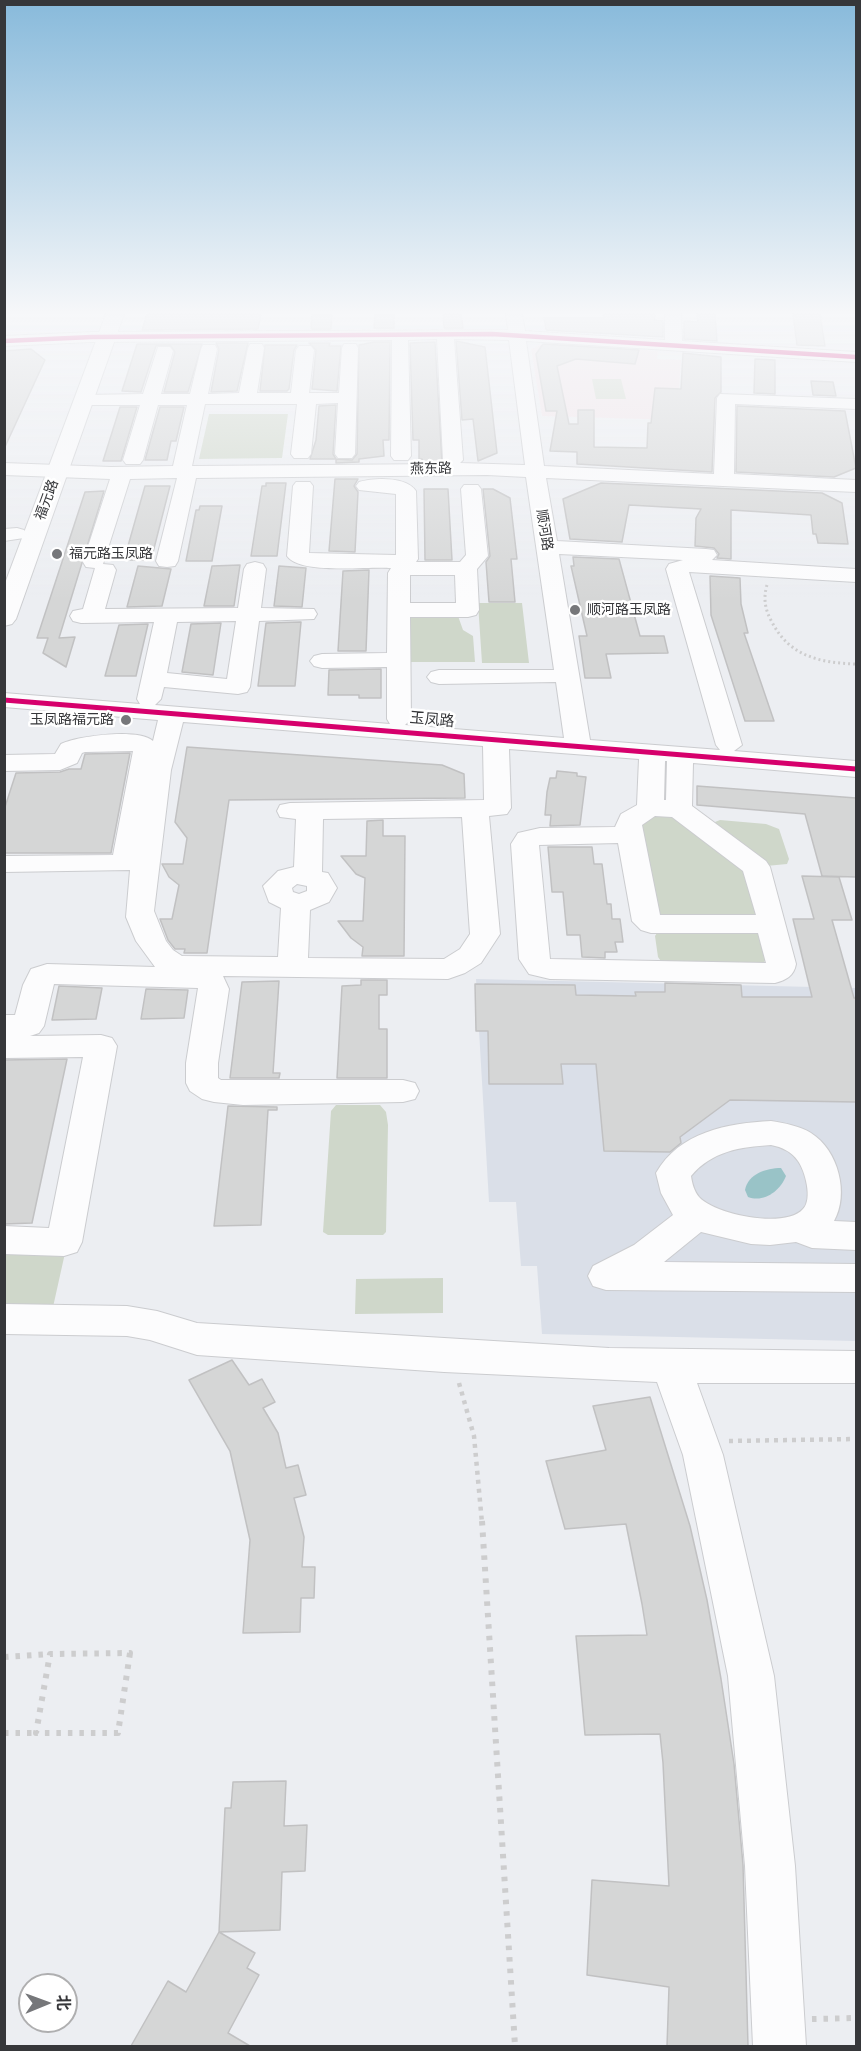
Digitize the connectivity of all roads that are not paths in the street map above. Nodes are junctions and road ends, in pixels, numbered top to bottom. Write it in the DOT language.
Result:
graph roads {
  1 [pos="72,410"];
  2 [pos="79,410"];
  3 [pos="147,410"];
  4 [pos="195,410"];
  5 [pos="303,410"];
  6 [pos="347,410"];
  7 [pos="401,410"];
  8 [pos="450,410"];
  9 [pos="521,410"];
  10 [pos="726,410"];
  11 [pos="301,454"];
  12 [pos="345,454"];
  13 [pos="401,456"];
  14 [pos="453,460"];
  15 [pos="128,466"];
  16 [pos="4,469"];
  17 [pos="528,470"];
  18 [pos="49,471"];
  19 [pos="184,472"];
  20 [pos="4,477"];
  21 [pos="724,479"];
  22 [pos="303,486"];
  23 [pos="366,486"];
  24 [pos="856,486"];
  25 [pos="471,489"];
  26 [pos="11,535"];
  27 [pos="547,547"];
  28 [pos="167,561"];
  29 [pos="856,562"];
  30 [pos="4,567"];
  31 [pos="402,567"];
  32 [pos="466,568"];
  33 [pos="255,569"];
  34 [pos="856,575"];
  35 [pos="399,610"];
  36 [pos="306,614"];
  37 [pos="167,615"];
  38 [pos="249,615"];
  39 [pos="4,619"];
  40 [pos="399,660"];
  41 [pos="322,661"];
  42 [pos="549,676"];
  43 [pos="439,677"];
  44 [pos="4,689"];
  45 [pos="158,697"];
  46 [pos="4,700"];
  47 [pos="113,707"];
  48 [pos="399,719"];
  49 [pos="496,739"];
  50 [pos="568,739"];
  51 [pos="105,743"];
  52 [pos="729,745"];
  53 [pos="652,752"];
  54 [pos="680,754"];
  55 [pos="856,756"];
  56 [pos="4,762"];
  57 [pos="856,769"];
  58 [pos="475,808"];
  59 [pos="650,808"];
  60 [pos="679,809"];
  61 [pos="630,835"];
  62 [pos="4,864"];
  63 [pos="770,921"];
  64 [pos="651,924"];
  65 [pos="292,967"];
  66 [pos="654,970"];
  67 [pos="4,1026"];
  68 [pos="4,1047"];
  69 [pos="402,1091"];
  70 [pos="698,1215"];
  71 [pos="797,1227"];
  72 [pos="856,1236"];
  73 [pos="4,1240"];
  74 [pos="856,1278"];
  75 [pos="4,1319"];
  76 [pos="671,1366"];
  77 [pos="856,1367"];
  78 [pos="780,2034"];
  1 -- 18 [label="main road, 福元路"];
  2 -- 18 [label="main road, 福元路"];
  3 -- 15 [label="street"];
  4 -- 19 [label="street"];
  5 -- 11 [label="street"];
  6 -- 12 [label="street"];
  7 -- 13 [label="street"];
  8 -- 14 [label="street"];
  9 -- 17 [label="street, 顺河路"];
  10 -- 21 [label="street"];
  15 -- 18 [label="street, 燕东路"];
  15 -- 19 [label="street, 燕东路"];
  15 -- 37 [label="street"];
  16 -- 18 [label="street, 燕东路"];
  17 -- 19 [label="street, 燕东路"];
  17 -- 21 [label="street, 燕东路"];
  17 -- 27 [label="street, 顺河路"];
  17 -- 42 [label="street, 顺河路"];
  18 -- 20 [label="street"];
  18 -- 26 [label="main road, 福元路"];
  18 -- 39 [label="main road, 福元路"];
  19 -- 28 [label="street"];
  21 -- 24 [label="street, 燕东路"];
  22 -- 31 [label="street"];
  23 -- 31 [label="street"];
  25 -- 32 [label="street"];
  26 -- 30 [label="main road, 福元路"];
  27 -- 29 [label="street"];
  27 -- 50 [label="street, 顺河路"];
  31 -- 32 [label="street"];
  31 -- 35 [label="street"];
  32 -- 35 [label="street"];
  33 -- 38 [label="street"];
  34 -- 52 [label="street"];
  35 -- 40 [label="street"];
  36 -- 38 [label="street"];
  37 -- 38 [label="street"];
  37 -- 45 [label="street"];
  38 -- 45 [label="street"];
  40 -- 41 [label="street"];
  40 -- 48 [label="street"];
  42 -- 43 [label="street"];
  42 -- 50 [label="street, 顺河路"];
  44 -- 45 [label="street, 玉凤路"];
  45 -- 47 [label="street, 玉凤路"];
  45 -- 48 [label="street, 玉凤路"];
  45 -- 49 [label="street, 玉凤路"];
  45 -- 65 [label="street"];
  46 -- 47 [label="street, 玉凤路"];
  47 -- 51 [label="street"];
  48 -- 50 [label="street, 玉凤路"];
  49 -- 50 [label="street, 玉凤路"];
  49 -- 58 [label="street"];
  50 -- 52 [label="street, 玉凤路"];
  50 -- 53 [label="street, 玉凤路"];
  51 -- 56 [label="street"];
  51 -- 62 [label="street"];
  52 -- 55 [label="street, 玉凤路"];
  53 -- 54 [label="street, 玉凤路"];
  53 -- 59 [label="street"];
  54 -- 57 [label="street, 玉凤路"];
  54 -- 60 [label="street"];
  58 -- 65 [label="street"];
  58 -- 65 [label="street"];
  59 -- 60 [label="street"];
  59 -- 61 [label="street"];
  60 -- 63 [label="street"];
  61 -- 64 [label="street"];
  61 -- 66 [label="street"];
  63 -- 64 [label="street"];
  63 -- 66 [label="street"];
  64 -- 66 [label="street"];
  67 -- 69 [label="street"];
  68 -- 73 [label="street"];
  70 -- 71 [label="street"];
  70 -- 71 [label="street"];
  70 -- 74 [label="street"];
  71 -- 72 [label="street"];
  75 -- 76 [label="street"];
  76 -- 77 [label="street"];
  76 -- 78 [label="street"];
}
